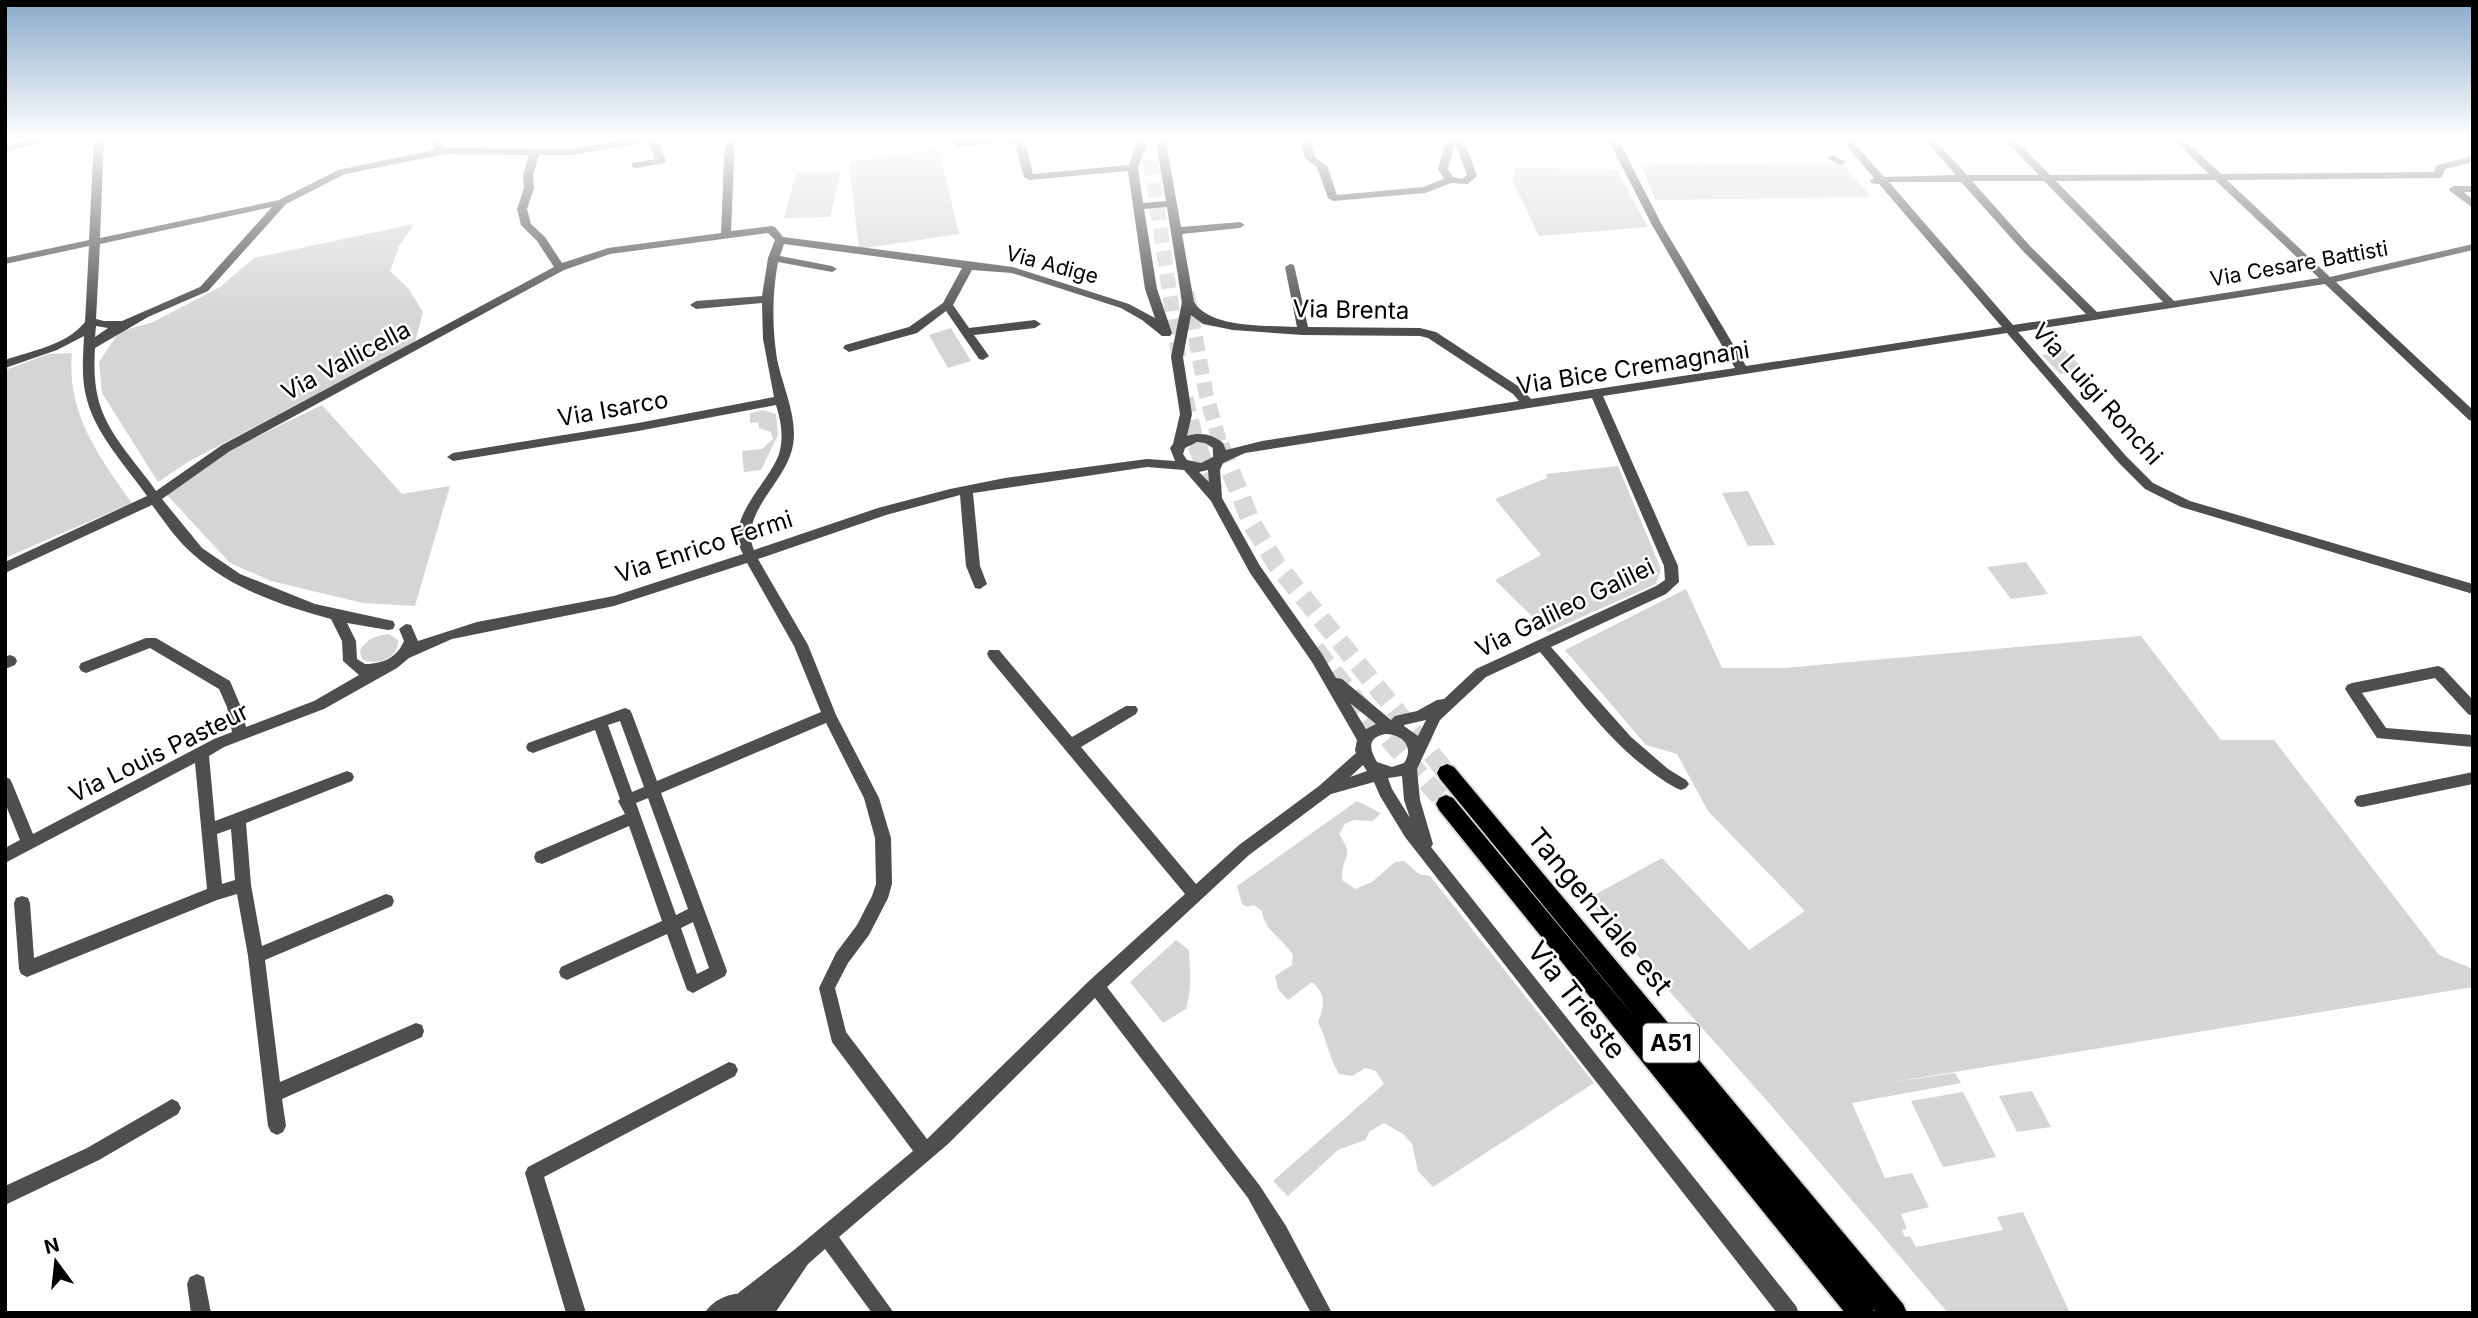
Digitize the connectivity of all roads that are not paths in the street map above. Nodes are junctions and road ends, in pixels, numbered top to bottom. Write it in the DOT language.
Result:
graph roads {
  1 [pos="96,199"];
  2 [pos="288,199"];
  3 [pos="525,199"];
  4 [pos="727,199"];
  5 [pos="1138,199"];
  6 [pos="1171,199"];
  7 [pos="1643,199"];
  8 [pos="1894,199"];
  9 [pos="1984,199"];
  10 [pos="2068,199"];
  11 [pos="2242,199"];
  12 [pos="282,202"];
  13 [pos="1172,204"];
  14 [pos="1139,206"];
  15 [pos="1240,225"];
  16 [pos="1176,231"];
  17 [pos="726,234"];
  18 [pos="779,240"];
  19 [pos="94,241"];
  20 [pos="2473,247"];
  21 [pos="773,258"];
  22 [pos="5,261"];
  23 [pos="969,267"];
  24 [pos="1290,267"];
  25 [pos="560,268"];
  26 [pos="832,269"];
  27 [pos="2330,281"];
  28 [pos="1151,289"];
  29 [pos="767,299"];
  30 [pos="1188,302"];
  31 [pos="696,305"];
  32 [pos="947,305"];
  33 [pos="2172,305"];
  34 [pos="1125,306"];
  35 [pos="2095,317"];
  36 [pos="91,321"];
  37 [pos="126,324"];
  38 [pos="1035,324"];
  39 [pos="1182,326"];
  40 [pos="1233,326"];
  41 [pos="1303,331"];
  42 [pos="2010,331"];
  43 [pos="967,332"];
  44 [pos="1166,333"];
  45 [pos="90,346"];
  46 [pos="849,348"];
  47 [pos="38,352"];
  48 [pos="983,356"];
  49 [pos="1177,357"];
  50 [pos="5,364"];
  51 [pos="1743,372"];
  52 [pos="1597,395"];
  53 [pos="780,400"];
  54 [pos="1529,405"];
  55 [pos="1186,414"];
  56 [pos="2473,417"];
  57 [pos="1210,440"];
  58 [pos="1262,445"];
  59 [pos="1180,446"];
  60 [pos="453,457"];
  61 [pos="1217,461"];
  62 [pos="1147,463"];
  63 [pos="1186,466"];
  64 [pos="966,490"];
  65 [pos="155,498"];
  66 [pos="1216,498"];
  67 [pos="749,558"];
  68 [pos="5,568"];
  69 [pos="979,584"];
  70 [pos="2473,589"];
  71 [pos="336,615"];
  72 [pos="388,625"];
  73 [pos="406,629"];
  74 [pos="454,634"];
  75 [pos="1542,645"];
  76 [pos="404,654"];
  77 [pos="994,654"];
  78 [pos="350,657"];
  79 [pos="86,667"];
  80 [pos="383,668"];
  81 [pos="1326,672"];
  82 [pos="334,696"];
  83 [pos="1452,698"];
  84 [pos="1132,710"];
  85 [pos="2473,710"];
  86 [pos="829,715"];
  87 [pos="600,722"];
  88 [pos="1391,728"];
  89 [pos="240,735"];
  90 [pos="1364,739"];
  91 [pos="2473,741"];
  92 [pos="1070,746"];
  93 [pos="533,747"];
  94 [pos="1417,751"];
  95 [pos="201,753"];
  96 [pos="1363,756"];
  97 [pos="1409,768"];
  98 [pos="1378,771"];
  99 [pos="1447,773"];
  100 [pos="347,777"];
  101 [pos="2473,778"];
  102 [pos="5,783"];
  103 [pos="1681,784"];
  104 [pos="651,790"];
  105 [pos="1324,791"];
  106 [pos="626,801"];
  107 [pos="2362,801"];
  108 [pos="1446,804"];
  109 [pos="632,818"];
  110 [pos="238,819"];
  111 [pos="210,830"];
  112 [pos="29,843"];
  113 [pos="1427,853"];
  114 [pos="5,856"];
  115 [pos="542,857"];
  116 [pos="243,885"];
  117 [pos="215,893"];
  118 [pos="1195,894"];
  119 [pos="386,901"];
  120 [pos="22,903"];
  121 [pos="697,913"];
  122 [pos="670,925"];
  123 [pos="256,956"];
  124 [pos="567,972"];
  125 [pos="1096,986"];
  126 [pos="416,1031"];
  127 [pos="729,1070"];
  128 [pos="272,1095"];
  129 [pos="172,1108"];
  130 [pos="277,1126"];
  131 [pos="925,1152"];
  132 [pos="5,1196"];
  133 [pos="826,1235"];
  134 [pos="801,1257"];
  135 [pos="197,1284"];
  136 [pos="747,1308"];
  137 [pos="201,1313"];
  138 [pos="576,1313"];
  139 [pos="715,1313"];
  140 [pos="763,1313"];
  141 [pos="884,1313"];
  142 [pos="1322,1313"];
  143 [pos="1789,1313"];
  144 [pos="1861,1313"];
  145 [pos="1894,1313"];
  1 -- 19 [label="street"];
  2 -- 12 [label="street"];
  3 -- 25 [label="street"];
  4 -- 17 [label="street"];
  5 -- 14 [label="street"];
  6 -- 13 [label="street"];
  7 -- 51 [label="street"];
  8 -- 42 [label="street, Via Luigi Ronchi"];
  9 -- 35 [label="street"];
  10 -- 33 [label="street"];
  11 -- 27 [label="street"];
  12 -- 19 [label="street"];
  12 -- 37 [label="street"];
  13 -- 14 [label="street"];
  13 -- 16 [label="street"];
  14 -- 28 [label="street"];
  15 -- 16 [label="street"];
  16 -- 30 [label="street"];
  17 -- 18 [label="street, Via Adige"];
  17 -- 25 [label="street, Via Vallicella"];
  18 -- 21 [label="street"];
  18 -- 23 [label="street, Via Adige"];
  19 -- 22 [label="street"];
  19 -- 36 [label="street"];
  20 -- 27 [label="street, Via Cesare Battisti"];
  21 -- 26 [label="street"];
  21 -- 29 [label="street"];
  23 -- 32 [label="street, Via Adige"];
  23 -- 34 [label="street, Via Adige"];
  24 -- 41 [label="street"];
  25 -- 65 [label="street, Via Vallicella"];
  27 -- 33 [label="street, Via Cesare Battisti"];
  27 -- 56 [label="street"];
  28 -- 34 [label="street, Via Adige"];
  28 -- 44 [label="street"];
  29 -- 31 [label="street"];
  29 -- 53 [label="street"];
  30 -- 39 [label="street"];
  30 -- 40 [label="street, Via Brenta"];
  32 -- 43 [label="street"];
  32 -- 46 [label="street, Via Adige"];
  33 -- 35 [label="street, Via Cesare Battisti"];
  34 -- 44 [label="street, Via Adige"];
  35 -- 42 [label="street, Via Bice Cremagnani"];
  36 -- 37 [label="street"];
  36 -- 45 [label="street"];
  36 -- 47 [label="street"];
  37 -- 45 [label="street"];
  38 -- 43 [label="street"];
  39 -- 40 [label="street, Via Brenta"];
  39 -- 49 [label="street"];
  40 -- 41 [label="street, Via Brenta"];
  41 -- 54 [label="street, Via Brenta"];
  42 -- 51 [label="street, Via Bice Cremagnani"];
  42 -- 70 [label="street, Via Luigi Ronchi"];
  43 -- 48 [label="street"];
  44 -- 49 [label="street"];
  45 -- 47 [label="street"];
  45 -- 65 [label="street"];
  47 -- 50 [label="street"];
  49 -- 55 [label="street"];
  51 -- 52 [label="street, Via Bice Cremagnani"];
  52 -- 54 [label="street, Via Bice Cremagnani"];
  52 -- 75 [label="street, Via Galileo Galilei"];
  53 -- 60 [label="street, Via Isarco"];
  53 -- 67 [label="street"];
  54 -- 58 [label="street, Via Bice Cremagnani"];
  55 -- 57 [label="street"];
  55 -- 59 [label="street"];
  57 -- 58 [label="street, Via Bice Cremagnani"];
  57 -- 59 [label="street"];
  57 -- 61 [label="street"];
  58 -- 61 [label="street, Via Bice Cremagnani"];
  59 -- 62 [label="street, Via Enrico Fermi"];
  59 -- 63 [label="street"];
  61 -- 63 [label="street"];
  61 -- 66 [label="street"];
  62 -- 63 [label="street, Via Enrico Fermi"];
  62 -- 64 [label="street, Via Enrico Fermi"];
  63 -- 66 [label="street"];
  64 -- 67 [label="street, Via Enrico Fermi"];
  64 -- 69 [label="street"];
  65 -- 68 [label="street, Via Vallicella"];
  65 -- 71 [label="street"];
  66 -- 81 [label="street"];
  67 -- 74 [label="street, Via Enrico Fermi"];
  67 -- 86 [label="street"];
  71 -- 72 [label="street"];
  71 -- 78 [label="street"];
  72 -- 73 [label="street"];
  72 -- 78 [label="street"];
  73 -- 74 [label="street, Via Enrico Fermi"];
  73 -- 76 [label="street"];
  74 -- 76 [label="street, Via Enrico Fermi"];
  75 -- 83 [label="street, Via Galileo Galilei"];
  75 -- 103 [label="street"];
  76 -- 80 [label="street"];
  77 -- 92 [label="street"];
  78 -- 80 [label="street"];
  78 -- 82 [label="street"];
  79 -- 89 [label="street"];
  80 -- 82 [label="street, Via Louis Pasteur"];
  81 -- 88 [label="street"];
  81 -- 90 [label="street"];
  82 -- 89 [label="street, Via Louis Pasteur"];
  83 -- 88 [label="street, Via Galileo Galilei"];
  83 -- 94 [label="street, Via Galileo Galilei"];
  84 -- 92 [label="street"];
  85 -- 91 [label="street"];
  86 -- 104 [label="street"];
  86 -- 131 [label="street"];
  87 -- 93 [label="street"];
  87 -- 104 [label="street"];
  87 -- 106 [label="street"];
  88 -- 90 [label="street"];
  88 -- 94 [label="street"];
  89 -- 95 [label="street, Via Louis Pasteur"];
  90 -- 96 [label="street"];
  92 -- 118 [label="street"];
  94 -- 97 [label="street"];
  95 -- 111 [label="street"];
  95 -- 112 [label="street, Via Louis Pasteur"];
  96 -- 98 [label="street, Via Trieste"];
  96 -- 105 [label="street"];
  97 -- 98 [label="street"];
  97 -- 113 [label="street, Via Trieste"];
  98 -- 105 [label="street"];
  98 -- 113 [label="street, Via Trieste"];
  99 -- 145 [label="highway, Tangenziale est / A51"];
  100 -- 110 [label="street"];
  101 -- 107 [label="street"];
  102 -- 112 [label="street"];
  104 -- 106 [label="street"];
  104 -- 121 [label="street"];
  105 -- 118 [label="street"];
  106 -- 109 [label="street"];
  108 -- 144 [label="highway, Tangenziale est / A51"];
  109 -- 115 [label="street"];
  109 -- 122 [label="street"];
  110 -- 111 [label="street"];
  110 -- 116 [label="street"];
  111 -- 117 [label="street"];
  112 -- 114 [label="street, Via Louis Pasteur"];
  113 -- 143 [label="street, Via Trieste"];
  116 -- 117 [label="street"];
  116 -- 123 [label="street"];
  117 -- 120 [label="street"];
  118 -- 125 [label="street"];
  119 -- 123 [label="street"];
  121 -- 122 [label="street"];
  121 -- 122 [label="street"];
  122 -- 124 [label="street"];
  123 -- 128 [label="street"];
  125 -- 131 [label="street"];
  125 -- 142 [label="street"];
  126 -- 128 [label="street"];
  127 -- 138 [label="street"];
  128 -- 130 [label="street"];
  129 -- 132 [label="street"];
  131 -- 133 [label="street"];
  133 -- 134 [label="street"];
  133 -- 141 [label="street"];
  134 -- 136 [label="street"];
  134 -- 140 [label="street"];
  135 -- 137 [label="street"];
  136 -- 139 [label="street"];
}
